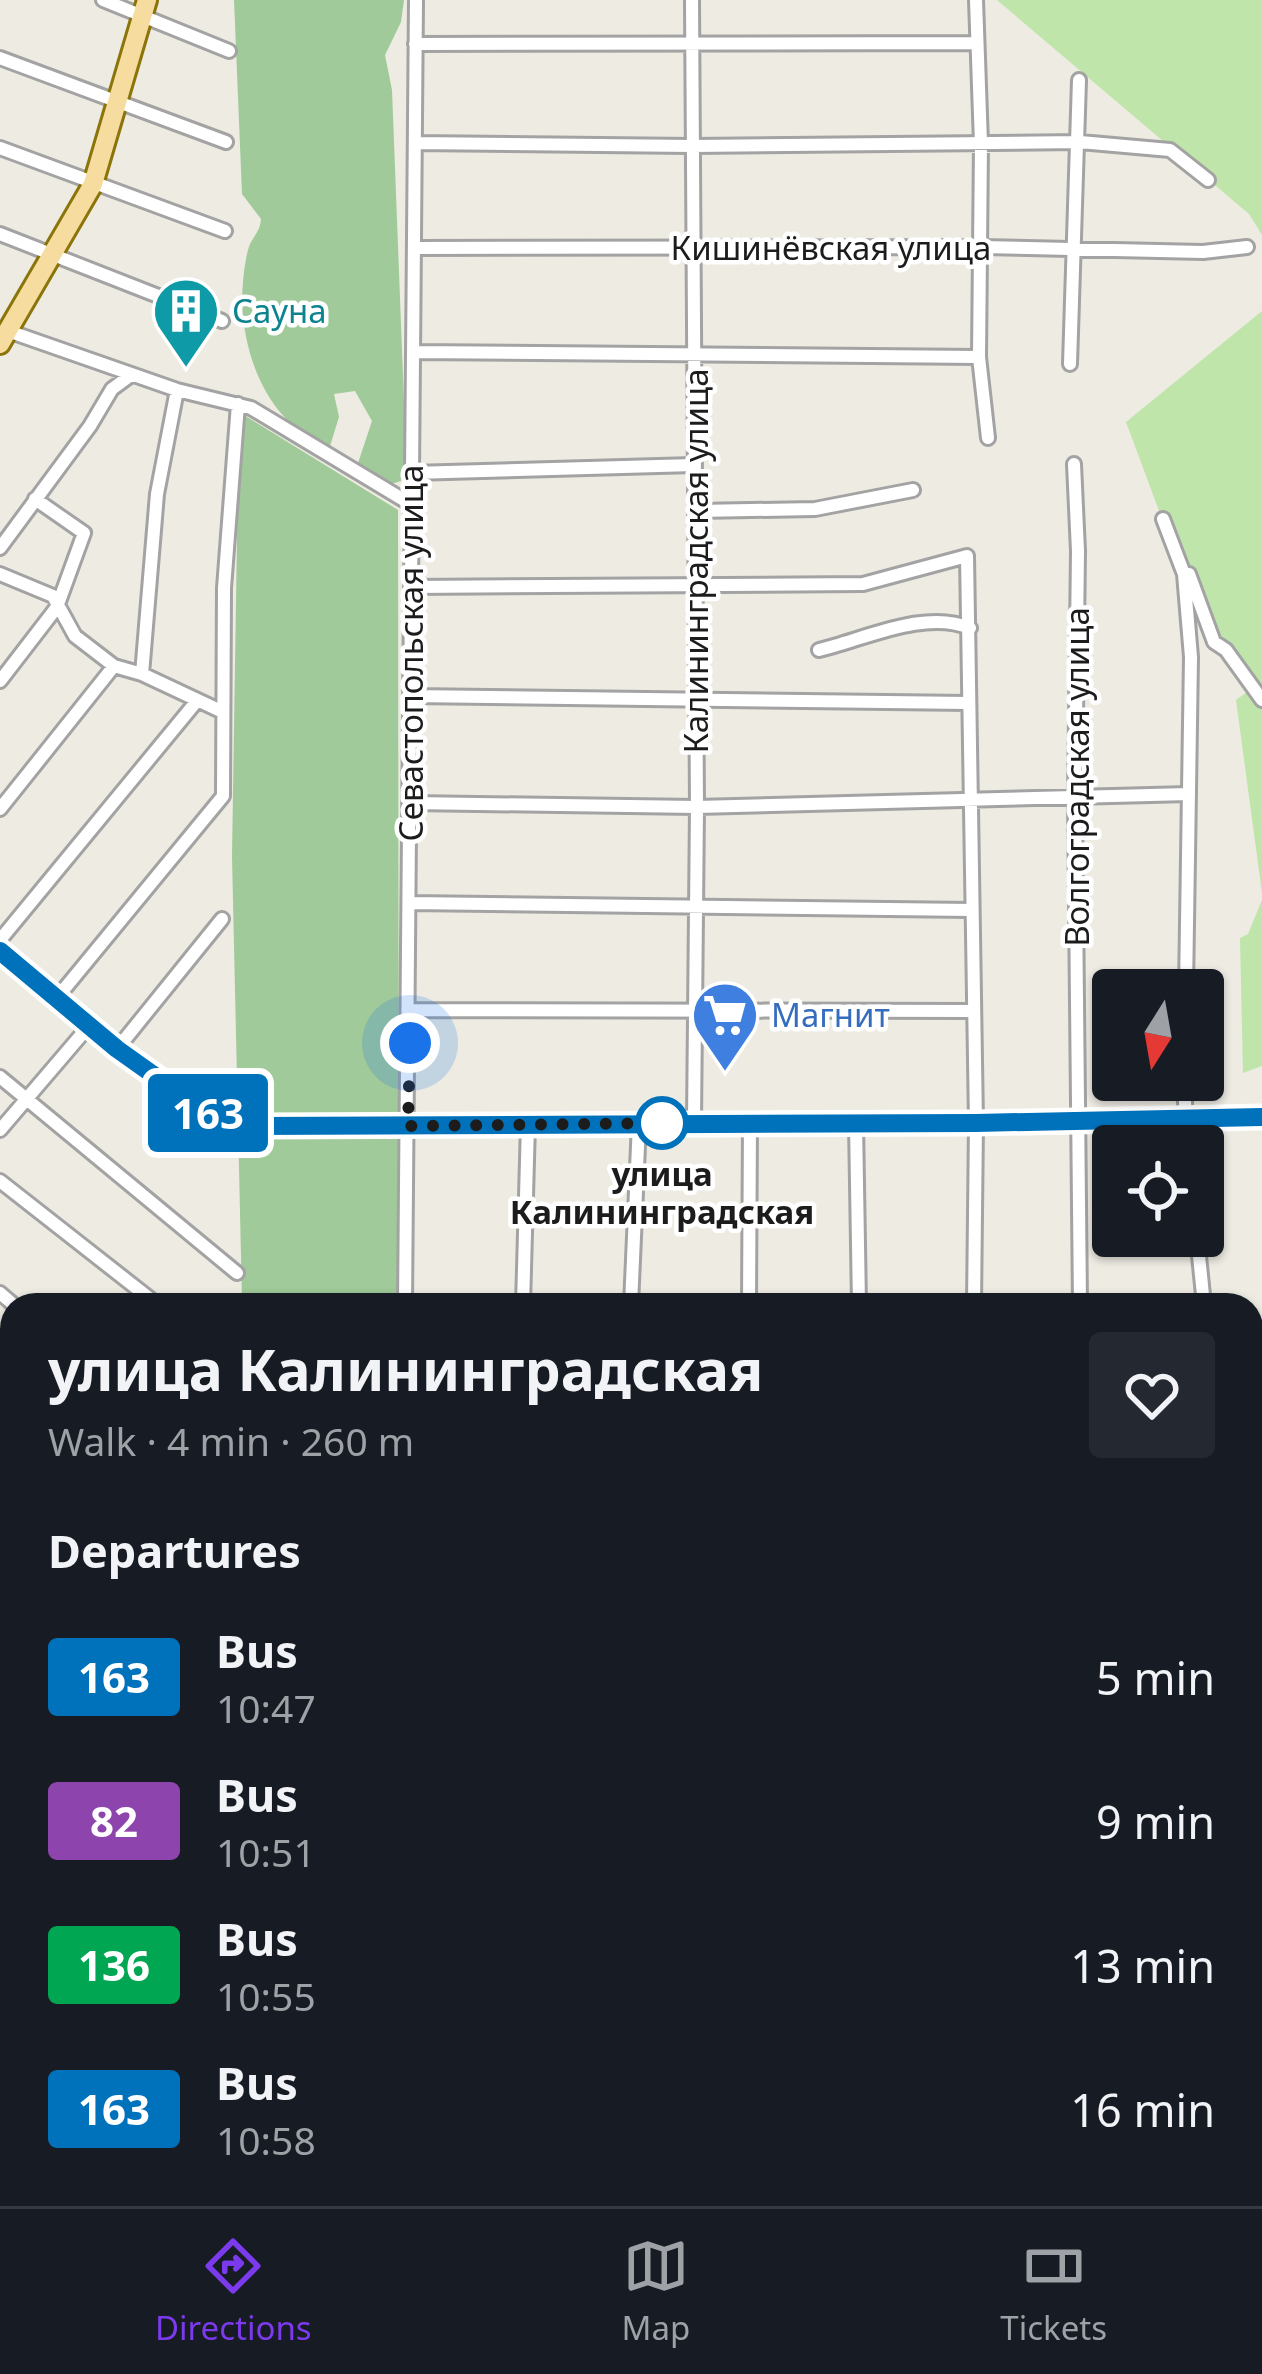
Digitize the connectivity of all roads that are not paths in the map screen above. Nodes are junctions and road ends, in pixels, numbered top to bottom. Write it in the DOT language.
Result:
graph roads {
  1 [pos="103,0"];
  2 [pos="416,0"];
  3 [pos="692,0"];
  4 [pos="976,0"];
  5 [pos="145,9"];
  6 [pos="694,42"];
  7 [pos="977,43"];
  8 [pos="415,44"];
  9 [pos="229,51"];
  10 [pos="0,58"];
  11 [pos="1079,80"];
  12 [pos="119,104"];
  13 [pos="226,142"];
  14 [pos="1080,142"];
  15 [pos="415,143"];
  16 [pos="981,144"];
  17 [pos="692,146"];
  18 [pos="0,148"];
  19 [pos="1208,180"];
  20 [pos="93,184"];
  21 [pos="225,230"];
  22 [pos="0,234"];
  23 [pos="982,247"];
  24 [pos="1247,247"];
  25 [pos="414,248"];
  26 [pos="1076,249"];
  27 [pos="694,250"];
  28 [pos="55,254"];
  29 [pos="222,321"];
  30 [pos="3,334"];
  31 [pos="413,352"];
  32 [pos="694,354"];
  33 [pos="980,357"];
  34 [pos="96,363"];
  35 [pos="1070,364"];
  36 [pos="131,375"];
  37 [pos="112,388"];
  38 [pos="177,390"];
  39 [pos="238,404"];
  40 [pos="988,439"];
  41 [pos="1074,464"];
  42 [pos="694,466"];
  43 [pos="412,473"];
  44 [pos="914,490"];
  45 [pos="35,500"];
  46 [pos="412,505"];
  47 [pos="697,511"];
  48 [pos="0,548"];
  49 [pos="0,574"];
  50 [pos="695,586"];
  51 [pos="412,587"];
  52 [pos="57,607"];
  53 [pos="970,628"];
  54 [pos="1214,642"];
  55 [pos="819,650"];
  56 [pos="1191,656"];
  57 [pos="115,667"];
  58 [pos="142,674"];
  59 [pos="0,681"];
  60 [pos="411,696"];
  61 [pos="697,700"];
  62 [pos="1262,700"];
  63 [pos="196,702"];
  64 [pos="969,703"];
  65 [pos="223,712"];
  66 [pos="1189,794"];
  67 [pos="1075,799"];
  68 [pos="970,801"];
  69 [pos="410,803"];
  70 [pos="698,807"];
  71 [pos="0,809"];
  72 [pos="410,903"];
  73 [pos="695,907"];
  74 [pos="972,910"];
  75 [pos="222,920"];
  76 [pos="0,940"];
  77 [pos="0,951"];
  78 [pos="1186,969"];
  79 [pos="56,999"];
  80 [pos="696,1009"];
  81 [pos="410,1010"];
  82 [pos="974,1011"];
  83 [pos="88,1027"];
  84 [pos="117,1049"];
  85 [pos="0,1077"];
  86 [pos="27,1098"];
  87 [pos="1184,1101"];
  88 [pos="1262,1117"];
  89 [pos="1184,1119"];
  90 [pos="1078,1120"];
  91 [pos="694,1122"];
  92 [pos="750,1122"];
  93 [pos="639,1123"];
  94 [pos="856,1123"];
  95 [pos="976,1123"];
  96 [pos="528,1124"];
  97 [pos="1185,1125"];
  98 [pos="408,1126"];
  99 [pos="0,1130"];
  100 [pos="0,1181"];
  101 [pos="1199,1257"];
  102 [pos="237,1273"];
  103 [pos="143,1293"];
  104 [pos="406,1293"];
  105 [pos="523,1293"];
  106 [pos="632,1293"];
  107 [pos="749,1293"];
  108 [pos="859,1293"];
  109 [pos="974,1293"];
  110 [pos="1079,1293"];
  111 [pos="1203,1293"];
  1 -- 5 [label="street"];
  2 -- 8 [label="street, Севастопольская улица"];
  3 -- 6 [label="street, Калининградская улица"];
  4 -- 7 [label="street"];
  5 -- 9 [label="street"];
  5 -- 12 [label="main road"];
  6 -- 7 [label="street"];
  6 -- 8 [label="street"];
  6 -- 17 [label="street, Калининградская улица"];
  7 -- 16 [label="street"];
  8 -- 15 [label="street, Севастопольская улица"];
  10 -- 12 [label="street"];
  11 -- 14 [label="street"];
  12 -- 13 [label="street"];
  12 -- 20 [label="main road"];
  14 -- 16 [label="street"];
  14 -- 19 [label="street"];
  14 -- 26 [label="street"];
  15 -- 17 [label="street"];
  15 -- 25 [label="street, Севастопольская улица"];
  16 -- 17 [label="street"];
  16 -- 23 [label="street"];
  17 -- 27 [label="street, Калининградская улица"];
  18 -- 20 [label="street"];
  20 -- 21 [label="street"];
  20 -- 28 [label="main road"];
  22 -- 28 [label="street"];
  23 -- 26 [label="street, Кишинёвская улица"];
  23 -- 27 [label="street, Кишинёвская улица"];
  23 -- 33 [label="street"];
  24 -- 26 [label="street, Кишинёвская улица"];
  25 -- 27 [label="street, Кишинёвская улица"];
  25 -- 31 [label="street, Севастопольская улица"];
  26 -- 35 [label="street"];
  27 -- 32 [label="street, Калининградская улица"];
  28 -- 29 [label="street"];
  28 -- 30 [label="main road"];
  30 -- 34 [label="street"];
  31 -- 32 [label="street"];
  31 -- 43 [label="street, Севастопольская улица"];
  32 -- 33 [label="street"];
  32 -- 42 [label="street, Калининградская улица"];
  33 -- 40 [label="street"];
  34 -- 36 [label="street"];
  34 -- 37 [label="street"];
  36 -- 37 [label="street"];
  36 -- 38 [label="street"];
  37 -- 45 [label="street"];
  38 -- 39 [label="street"];
  38 -- 58 [label="street"];
  39 -- 46 [label="street"];
  39 -- 65 [label="street"];
  41 -- 67 [label="street, Волгоградская улица"];
  42 -- 43 [label="street"];
  42 -- 47 [label="street, Калининградская улица"];
  43 -- 46 [label="street, Севастопольская улица"];
  44 -- 47 [label="street"];
  45 -- 48 [label="street"];
  45 -- 52 [label="street"];
  46 -- 51 [label="street, Севастопольская улица"];
  47 -- 50 [label="street, Калининградская улица"];
  49 -- 52 [label="street"];
  50 -- 51 [label="street"];
  50 -- 53 [label="street"];
  50 -- 61 [label="street, Калининградская улица"];
  51 -- 60 [label="street, Севастопольская улица"];
  52 -- 57 [label="street"];
  52 -- 59 [label="street"];
  53 -- 55 [label="street"];
  53 -- 64 [label="street"];
  54 -- 56 [label="street"];
  54 -- 56 [label="street"];
  54 -- 62 [label="street"];
  56 -- 66 [label="street"];
  57 -- 58 [label="street"];
  57 -- 71 [label="street"];
  58 -- 63 [label="street"];
  60 -- 61 [label="street"];
  60 -- 69 [label="street, Севастопольская улица"];
  61 -- 64 [label="street"];
  61 -- 70 [label="street, Калининградская улица"];
  63 -- 65 [label="street"];
  63 -- 76 [label="street"];
  64 -- 68 [label="street"];
  65 -- 79 [label="street"];
  66 -- 67 [label="street"];
  66 -- 78 [label="street"];
  67 -- 68 [label="street"];
  67 -- 90 [label="street, Волгоградская улица"];
  68 -- 70 [label="street"];
  68 -- 74 [label="street"];
  69 -- 70 [label="street"];
  69 -- 72 [label="street, Севастопольская улица"];
  70 -- 73 [label="street, Калининградская улица"];
  72 -- 73 [label="street"];
  72 -- 81 [label="street, Севастопольская улица"];
  73 -- 74 [label="street"];
  73 -- 80 [label="street, Калининградская улица"];
  74 -- 82 [label="street"];
  75 -- 84 [label="street"];
  77 -- 79 [label="street"];
  79 -- 83 [label="street"];
  80 -- 81 [label="street"];
  80 -- 82 [label="street"];
  80 -- 91 [label="street, Калининградская улица"];
  81 -- 98 [label="street, Севастопольская улица"];
  82 -- 95 [label="street"];
  83 -- 84 [label="street"];
  83 -- 86 [label="street"];
  84 -- 98 [label="street"];
  85 -- 86 [label="street"];
  86 -- 99 [label="street"];
  86 -- 102 [label="street"];
  87 -- 89 [label="street"];
  88 -- 89 [label="street"];
  89 -- 90 [label="street"];
  89 -- 97 [label="street"];
  90 -- 95 [label="street"];
  90 -- 110 [label="street, Волгоградская улица"];
  91 -- 92 [label="street"];
  91 -- 93 [label="street"];
  92 -- 94 [label="street"];
  92 -- 107 [label="street"];
  93 -- 96 [label="street"];
  93 -- 106 [label="street"];
  94 -- 95 [label="street"];
  94 -- 108 [label="street"];
  95 -- 109 [label="street"];
  96 -- 98 [label="street"];
  96 -- 105 [label="street"];
  98 -- 104 [label="street, Севастопольская улица"];
  100 -- 103 [label="street"];
  101 -- 111 [label="street"];
}
